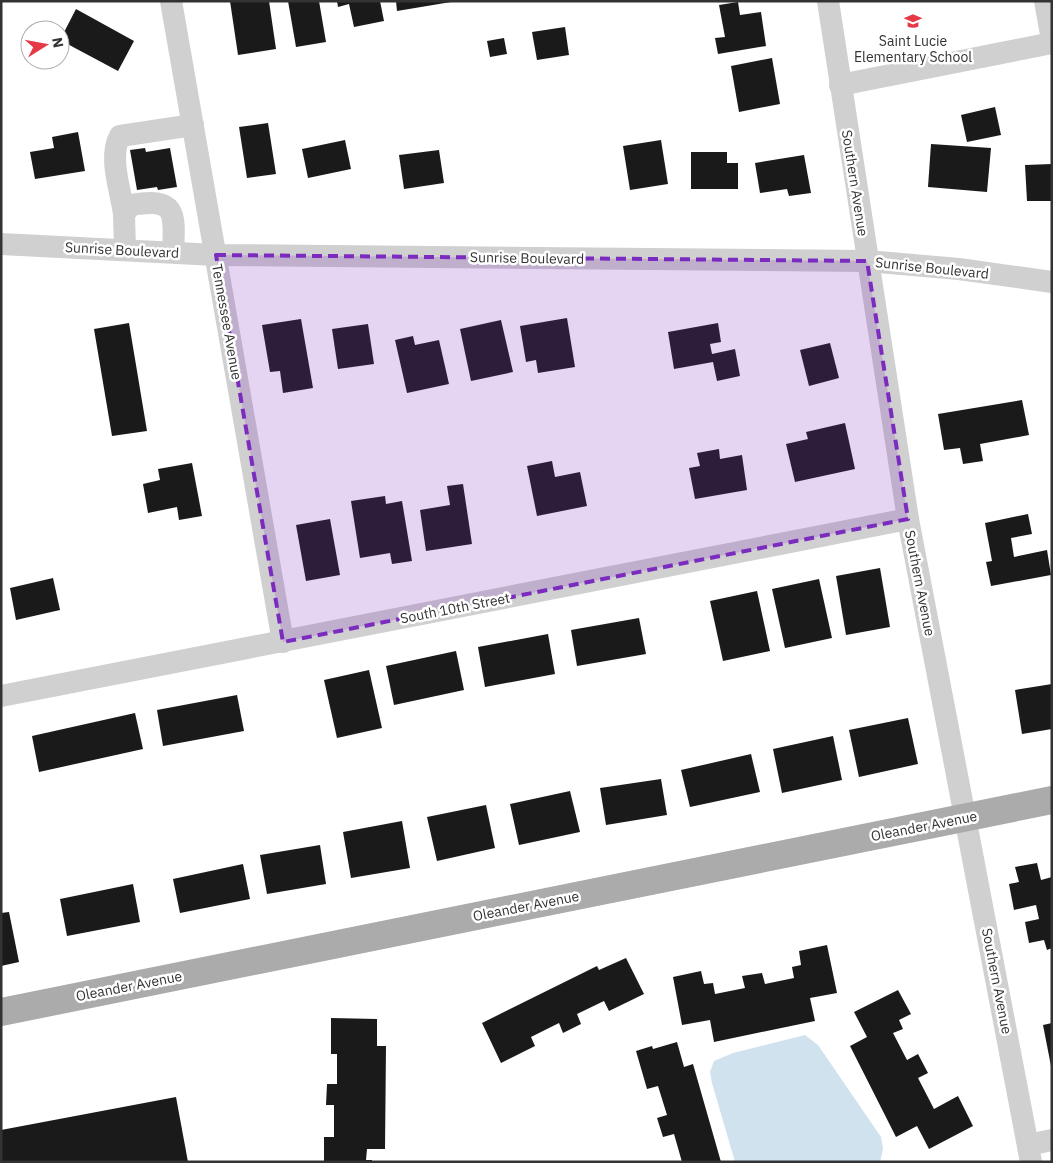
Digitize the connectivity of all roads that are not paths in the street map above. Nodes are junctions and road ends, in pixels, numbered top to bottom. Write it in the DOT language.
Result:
graph roads {
  1 [pos="171,1"];
  2 [pos="828,1"];
  3 [pos="1045,1"];
  4 [pos="1052,42"];
  5 [pos="840,85"];
  6 [pos="193,124"];
  7 [pos="124,214"];
  8 [pos="1,244"];
  9 [pos="124,250"];
  10 [pos="173,252"];
  11 [pos="216,254"];
  12 [pos="867,261"];
  13 [pos="1052,282"];
  14 [pos="908,519"];
  15 [pos="284,642"];
  16 [pos="1,696"];
  17 [pos="1052,800"];
  18 [pos="966,818"];
  19 [pos="1,1012"];
  20 [pos="1052,1140"];
  21 [pos="1030,1153"];
  1 -- 6 [label="street, Tennessee Avenue"];
  2 -- 5 [label="street, Southern Avenue"];
  3 -- 4 [label="street"];
  4 -- 5 [label="street"];
  5 -- 12 [label="street, Southern Avenue"];
  6 -- 7 [label="street"];
  6 -- 11 [label="street, Tennessee Avenue"];
  7 -- 9 [label="street"];
  7 -- 10 [label="street"];
  8 -- 9 [label="street, Sunrise Boulevard"];
  9 -- 10 [label="street, Sunrise Boulevard"];
  10 -- 11 [label="street, Sunrise Boulevard"];
  11 -- 12 [label="street, Sunrise Boulevard"];
  11 -- 15 [label="street, Tennessee Avenue"];
  12 -- 13 [label="street, Sunrise Boulevard"];
  12 -- 14 [label="street, Southern Avenue"];
  14 -- 15 [label="street, South 10th Street"];
  14 -- 18 [label="street, Southern Avenue"];
  15 -- 16 [label="street, South 10th Street"];
  17 -- 18 [label="main road, Oleander Avenue"];
  18 -- 19 [label="main road, Oleander Avenue"];
  18 -- 21 [label="street, Southern Avenue"];
  20 -- 21 [label="street"];
}
